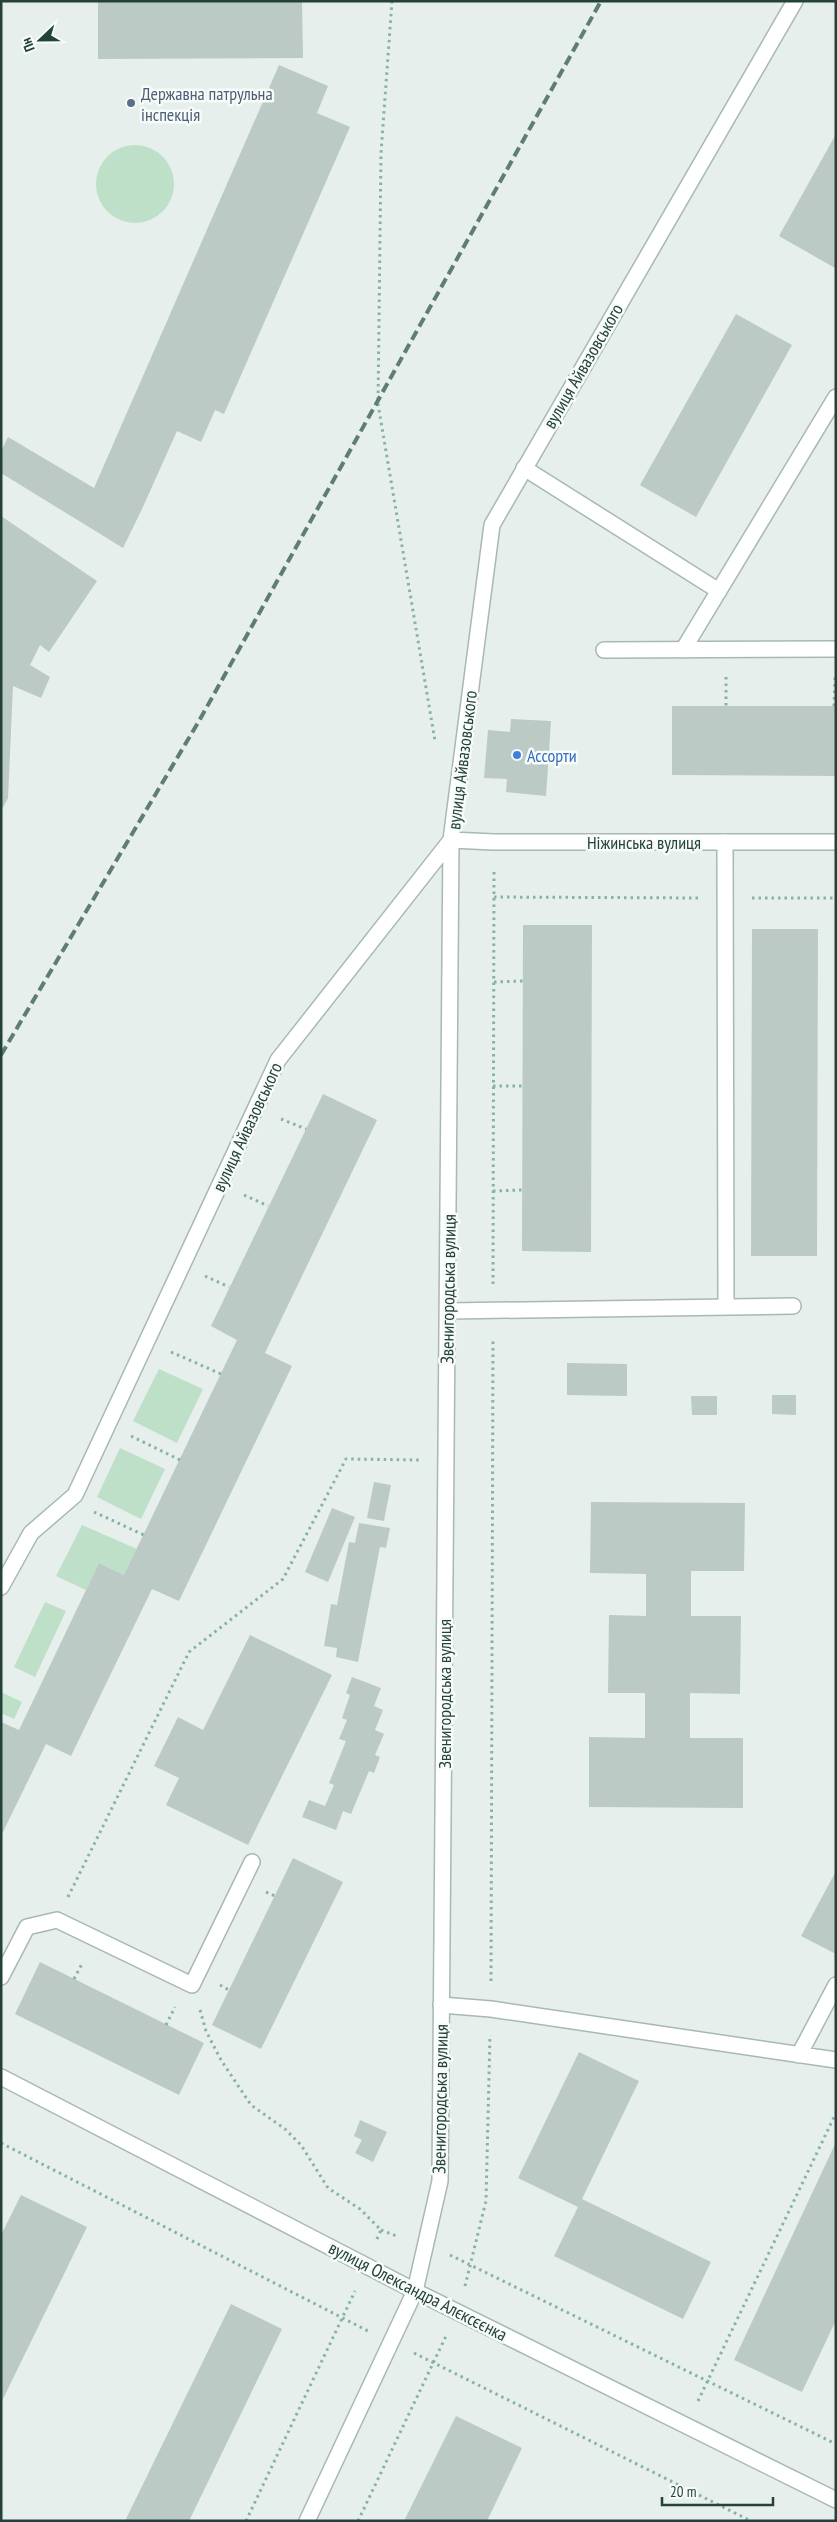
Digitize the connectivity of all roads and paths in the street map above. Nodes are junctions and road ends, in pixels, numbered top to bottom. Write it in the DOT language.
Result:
graph roads {
  1 [pos="392,1"];
  2 [pos="795,1"];
  3 [pos="836,397"];
  4 [pos="524,468"];
  5 [pos="719,590"];
  6 [pos="836,649"];
  7 [pos="604,650"];
  8 [pos="683,650"];
  9 [pos="435,743"];
  10 [pos="452,840"];
  11 [pos="494,842"];
  12 [pos="725,842"];
  13 [pos="836,842"];
  14 [pos="494,897"];
  15 [pos="726,898"];
  16 [pos="836,898"];
  17 [pos="522,981"];
  18 [pos="494,982"];
  19 [pos="493,1086"];
  20 [pos="522,1086"];
  21 [pos="522,1190"];
  22 [pos="493,1191"];
  23 [pos="793,1306"];
  24 [pos="726,1307"];
  25 [pos="493,1310"];
  26 [pos="448,1311"];
  27 [pos="147,1342"];
  28 [pos="221,1374"];
  29 [pos="108,1425"];
  30 [pos="180,1460"];
  31 [pos="446,1461"];
  32 [pos="69,1501"];
  33 [pos="144,1534"];
  34 [pos="1,1588"];
  35 [pos="252,1862"];
  36 [pos="57,1920"];
  37 [pos="1,1977"];
  38 [pos="192,1985"];
  39 [pos="836,1985"];
  40 [pos="441,2005"];
  41 [pos="491,2009"];
  42 [pos="799,2055"];
  43 [pos="836,2060"];
  44 [pos="1,2077"];
  45 [pos="836,2113"];
  46 [pos="381,2230"];
  47 [pos="425,2246"];
  48 [pos="470,2264"];
  49 [pos="367,2265"];
  50 [pos="415,2291"];
  51 [pos="458,2312"];
  52 [pos="708,2381"];
  53 [pos="687,2426"];
  54 [pos="836,2444"];
  55 [pos="836,2500"];
  56 [pos="246,2521"];
  57 [pos="307,2521"];
  58 [pos="358,2521"];
  1 -- 9 [label="path"];
  2 -- 4 [label="street, вулиця Айвазовського"];
  3 -- 5 [label="street"];
  4 -- 5 [label="street"];
  4 -- 10 [label="street, вулиця Айвазовського"];
  5 -- 8 [label="street"];
  6 -- 8 [label="street"];
  7 -- 8 [label="street"];
  10 -- 11 [label="street, Ніжинська вулиця"];
  10 -- 26 [label="street, Звенигородська вулиця"];
  10 -- 27 [label="street, вулиця Айвазовського"];
  11 -- 12 [label="street, Ніжинська вулиця"];
  11 -- 14 [label="path"];
  12 -- 13 [label="street, Ніжинська вулиця"];
  12 -- 15 [label="street"];
  14 -- 15 [label="path"];
  14 -- 18 [label="path"];
  15 -- 16 [label="path"];
  15 -- 24 [label="street"];
  17 -- 18 [label="path"];
  18 -- 19 [label="path"];
  19 -- 20 [label="path"];
  19 -- 22 [label="path"];
  21 -- 22 [label="path"];
  22 -- 25 [label="path"];
  23 -- 24 [label="street"];
  24 -- 25 [label="street"];
  25 -- 26 [label="street"];
  25 -- 41 [label="path"];
  26 -- 31 [label="street, Звенигородська вулиця"];
  27 -- 28 [label="path"];
  27 -- 29 [label="street, вулиця Айвазовського"];
  29 -- 30 [label="path"];
  29 -- 32 [label="street, вулиця Айвазовського"];
  31 -- 36 [label="path"];
  31 -- 40 [label="street, Звенигородська вулиця"];
  32 -- 33 [label="path"];
  32 -- 34 [label="street, вулиця Айвазовського"];
  35 -- 38 [label="street"];
  36 -- 37 [label="street"];
  36 -- 38 [label="street"];
  38 -- 46 [label="path"];
  39 -- 42 [label="street"];
  40 -- 41 [label="street"];
  40 -- 47 [label="street, Звенигородська вулиця"];
  41 -- 42 [label="street"];
  41 -- 48 [label="path"];
  42 -- 43 [label="street"];
  44 -- 49 [label="street, вулиця Олександра Алєксєєнка"];
  45 -- 52 [label="path"];
  46 -- 47 [label="path"];
  46 -- 49 [label="path"];
  47 -- 48 [label="path"];
  47 -- 50 [label="street, Звенигородська вулиця"];
  48 -- 51 [label="path"];
  48 -- 52 [label="path"];
  49 -- 50 [label="street, вулиця Олександра Алєксєєнка"];
  49 -- 56 [label="path"];
  50 -- 51 [label="street, вулиця Олександра Алєксєєнка"];
  50 -- 57 [label="street, Звенигородська вулиця"];
  51 -- 53 [label="street, вулиця Олександра Алєксєєнка"];
  51 -- 58 [label="path"];
  52 -- 53 [label="path"];
  52 -- 54 [label="path"];
  53 -- 55 [label="street, вулиця Олександра Алєксєєнка"];
}
